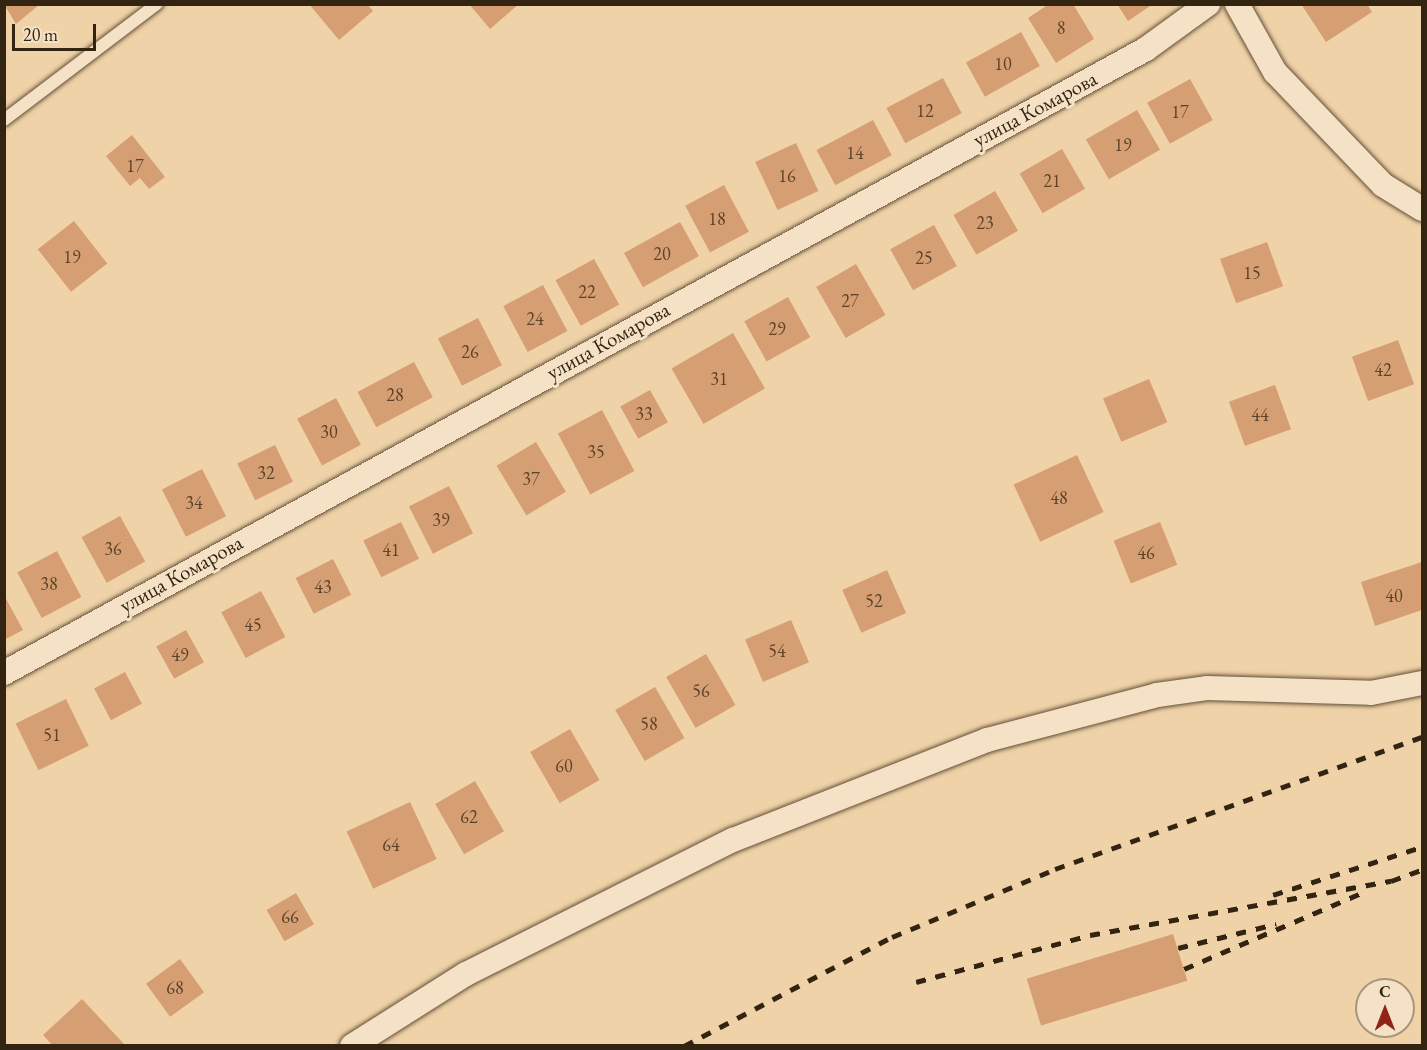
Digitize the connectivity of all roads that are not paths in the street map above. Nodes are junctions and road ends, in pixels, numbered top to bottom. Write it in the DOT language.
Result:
graph roads {
  1 [pos="157,4"];
  2 [pos="1208,4"];
  3 [pos="1237,4"];
  4 [pos="4,120"];
  5 [pos="1422,209"];
  6 [pos="4,674"];
  7 [pos="1422,683"];
  8 [pos="352,1046"];
  1 -- 4 [label="lane"];
  2 -- 6 [label="street, улица Комарова"];
  3 -- 5 [label="street"];
  7 -- 8 [label="street"];
}
